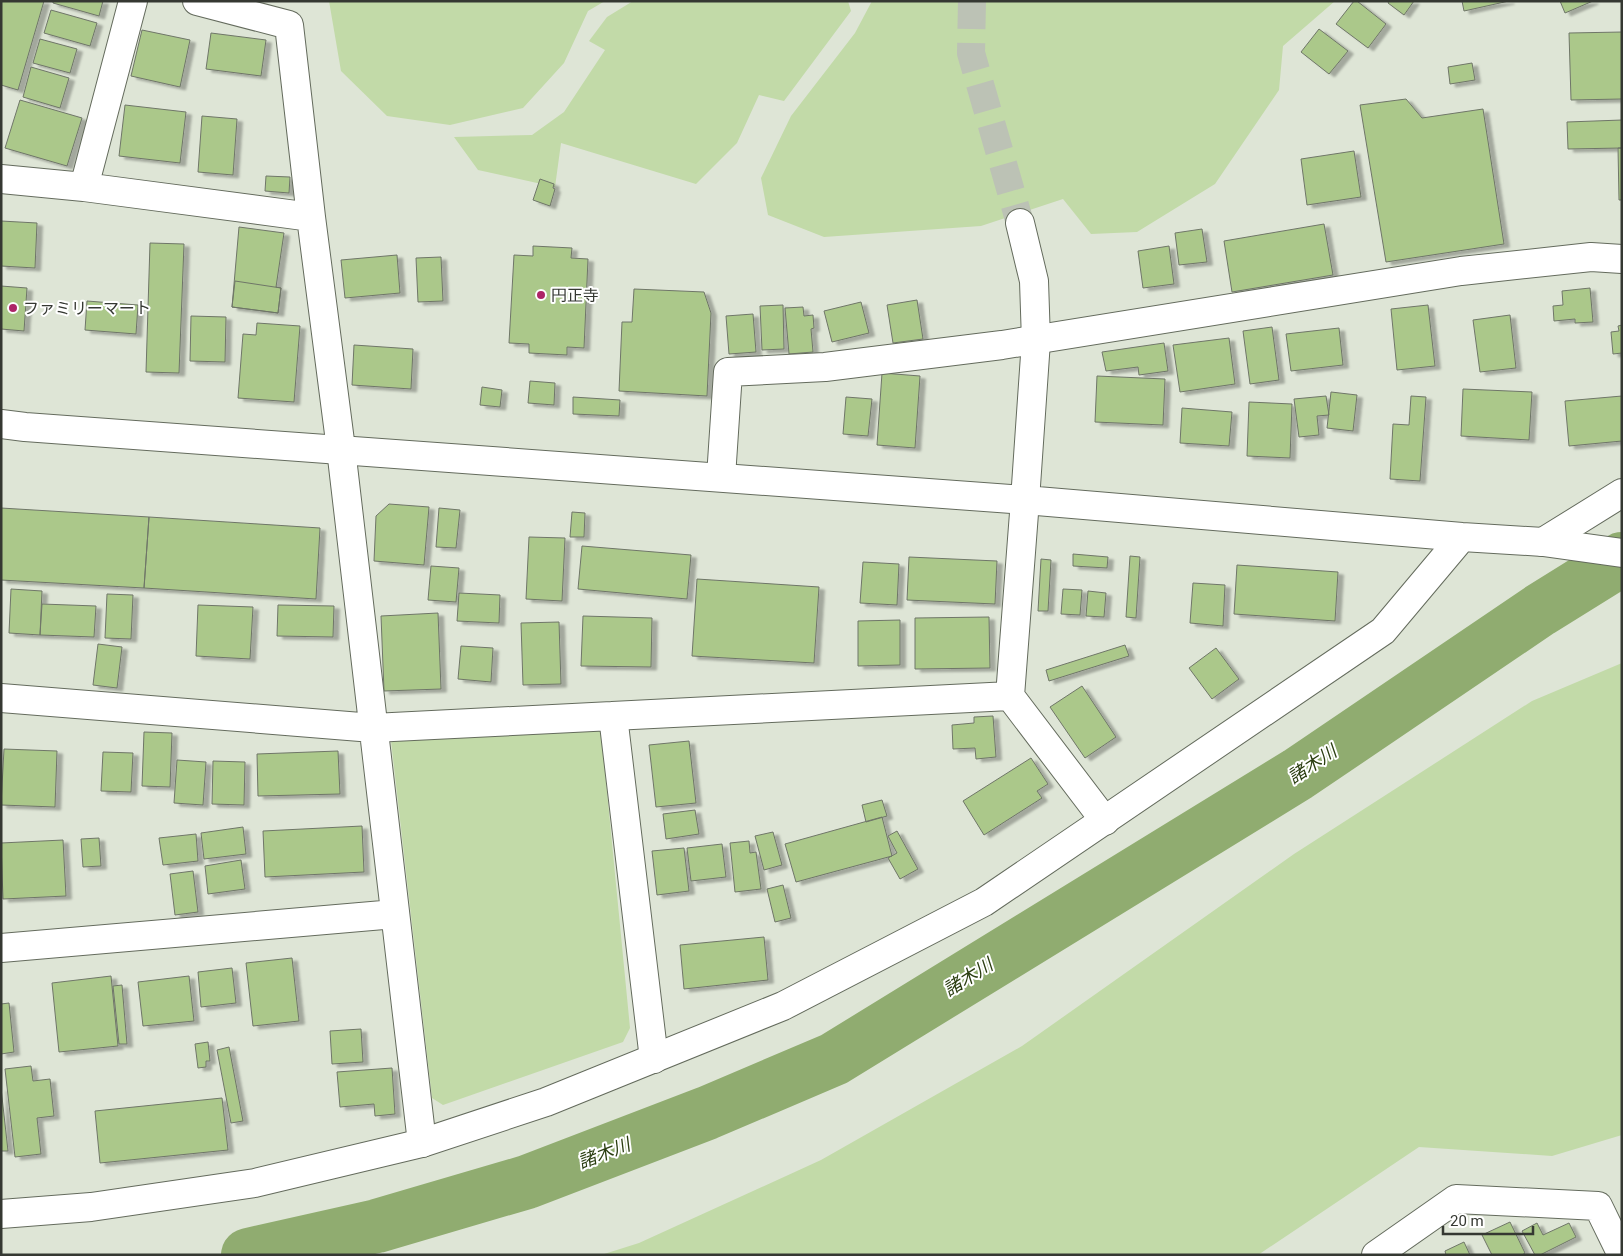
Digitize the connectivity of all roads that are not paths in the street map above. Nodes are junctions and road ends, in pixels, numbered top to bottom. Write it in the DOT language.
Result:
graph roads {
  1 [pos="133,1"];
  2 [pos="197,1"];
  3 [pos="1,179"];
  4 [pos="84,187"];
  5 [pos="311,217"];
  6 [pos="1020,223"];
  7 [pos="1622,259"];
  8 [pos="1036,341"];
  9 [pos="1,424"];
  10 [pos="341,449"];
  11 [pos="722,478"];
  12 [pos="1622,493"];
  13 [pos="1025,500"];
  14 [pos="1462,537"];
  15 [pos="1556,543"];
  16 [pos="1622,553"];
  17 [pos="1010,696"];
  18 [pos="1,698"];
  19 [pos="613,716"];
  20 [pos="373,728"];
  21 [pos="1105,821"];
  22 [pos="395,914"];
  23 [pos="1,948"];
  24 [pos="654,1059"];
  25 [pos="422,1143"];
  26 [pos="1,1214"];
  27 [pos="1376,1255"];
  28 [pos="1622,1255"];
  1 -- 4 [label="street"];
  2 -- 5 [label="street"];
  3 -- 4 [label="street"];
  4 -- 5 [label="street"];
  5 -- 10 [label="street"];
  6 -- 8 [label="street"];
  7 -- 8 [label="street"];
  8 -- 11 [label="street"];
  8 -- 13 [label="street"];
  9 -- 10 [label="street"];
  10 -- 11 [label="street"];
  10 -- 20 [label="street"];
  11 -- 13 [label="street"];
  12 -- 15 [label="street"];
  13 -- 14 [label="street"];
  13 -- 17 [label="street"];
  14 -- 15 [label="street"];
  14 -- 21 [label="street"];
  15 -- 16 [label="street"];
  17 -- 19 [label="street"];
  17 -- 21 [label="street"];
  18 -- 20 [label="street"];
  19 -- 20 [label="street"];
  19 -- 24 [label="street"];
  20 -- 22 [label="street"];
  21 -- 24 [label="street"];
  22 -- 23 [label="street"];
  22 -- 25 [label="street"];
  24 -- 25 [label="street"];
  25 -- 26 [label="street"];
  27 -- 28 [label="street"];
}
